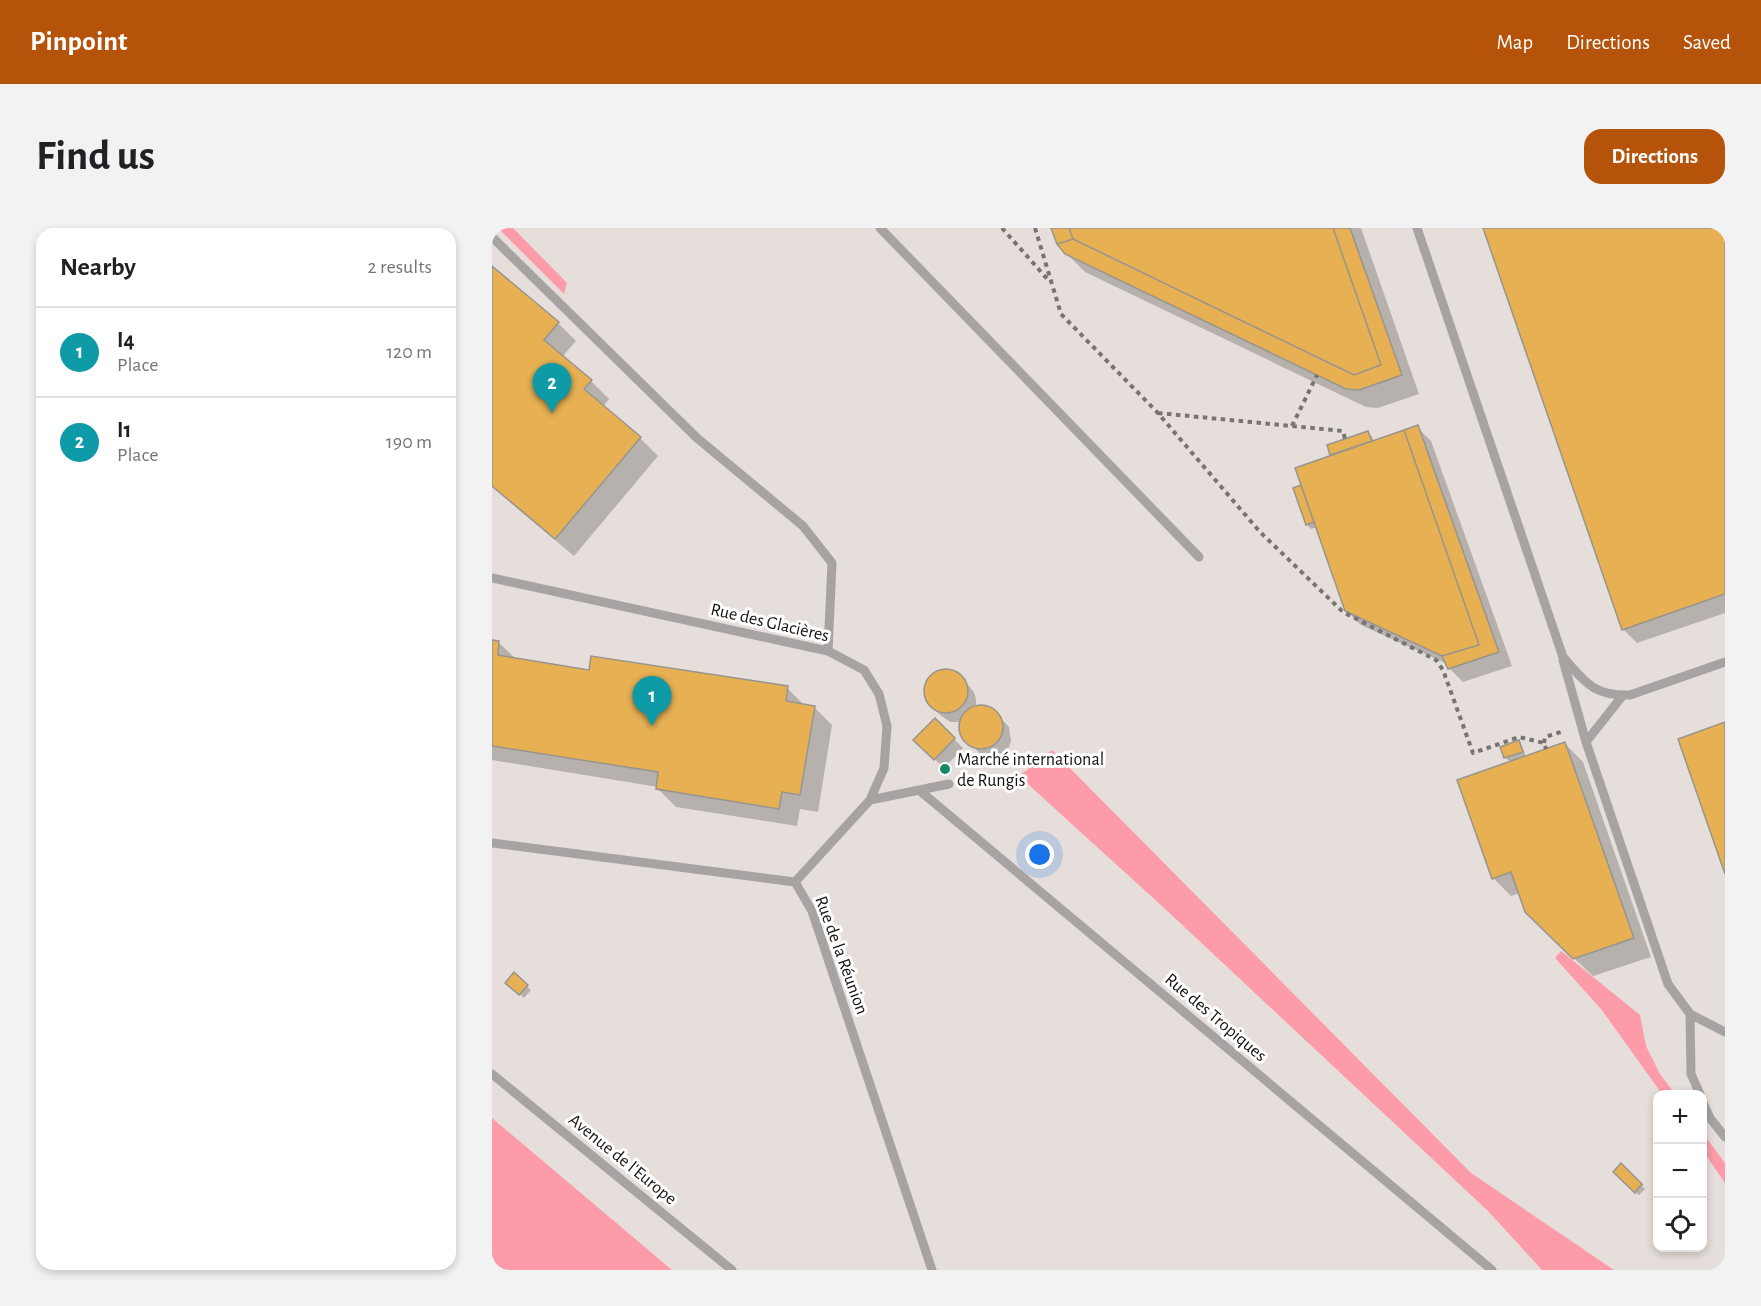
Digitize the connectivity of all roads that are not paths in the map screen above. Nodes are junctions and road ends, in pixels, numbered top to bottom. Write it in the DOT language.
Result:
graph roads {
  1 [pos="880,228"];
  2 [pos="1416,228"];
  3 [pos="492,237"];
  4 [pos="1199,557"];
  5 [pos="492,578"];
  6 [pos="828,651"];
  7 [pos="1563,657"];
  8 [pos="1725,662"];
  9 [pos="1623,695"];
  10 [pos="1586,742"];
  11 [pos="949,784"];
  12 [pos="919,790"];
  13 [pos="870,800"];
  14 [pos="492,843"];
  15 [pos="795,882"];
  16 [pos="1690,1014"];
  17 [pos="1725,1032"];
  18 [pos="492,1074"];
  19 [pos="1698,1090"];
  20 [pos="1707,1112"];
  21 [pos="1725,1137"];
  22 [pos="732,1270"];
  23 [pos="932,1270"];
  24 [pos="1492,1270"];
  1 -- 4 [label="lane"];
  2 -- 7 [label="lane"];
  3 -- 6 [label="lane"];
  5 -- 6 [label="lane, Rue des Glacières"];
  6 -- 13 [label="lane, Rue des Glacières"];
  7 -- 9 [label="lane"];
  7 -- 10 [label="lane"];
  8 -- 9 [label="lane"];
  9 -- 10 [label="lane"];
  10 -- 16 [label="lane"];
  11 -- 12 [label="lane"];
  12 -- 13 [label="lane"];
  12 -- 24 [label="lane, Rue des Tropiques"];
  13 -- 15 [label="lane, Rue des Glacières"];
  14 -- 15 [label="lane, Rue de la Réunion"];
  15 -- 23 [label="lane, Rue de la Réunion"];
  16 -- 17 [label="lane"];
  16 -- 19 [label="lane"];
  18 -- 22 [label="lane, Avenue de l'Europe"];
  20 -- 21 [label="lane"];
}
